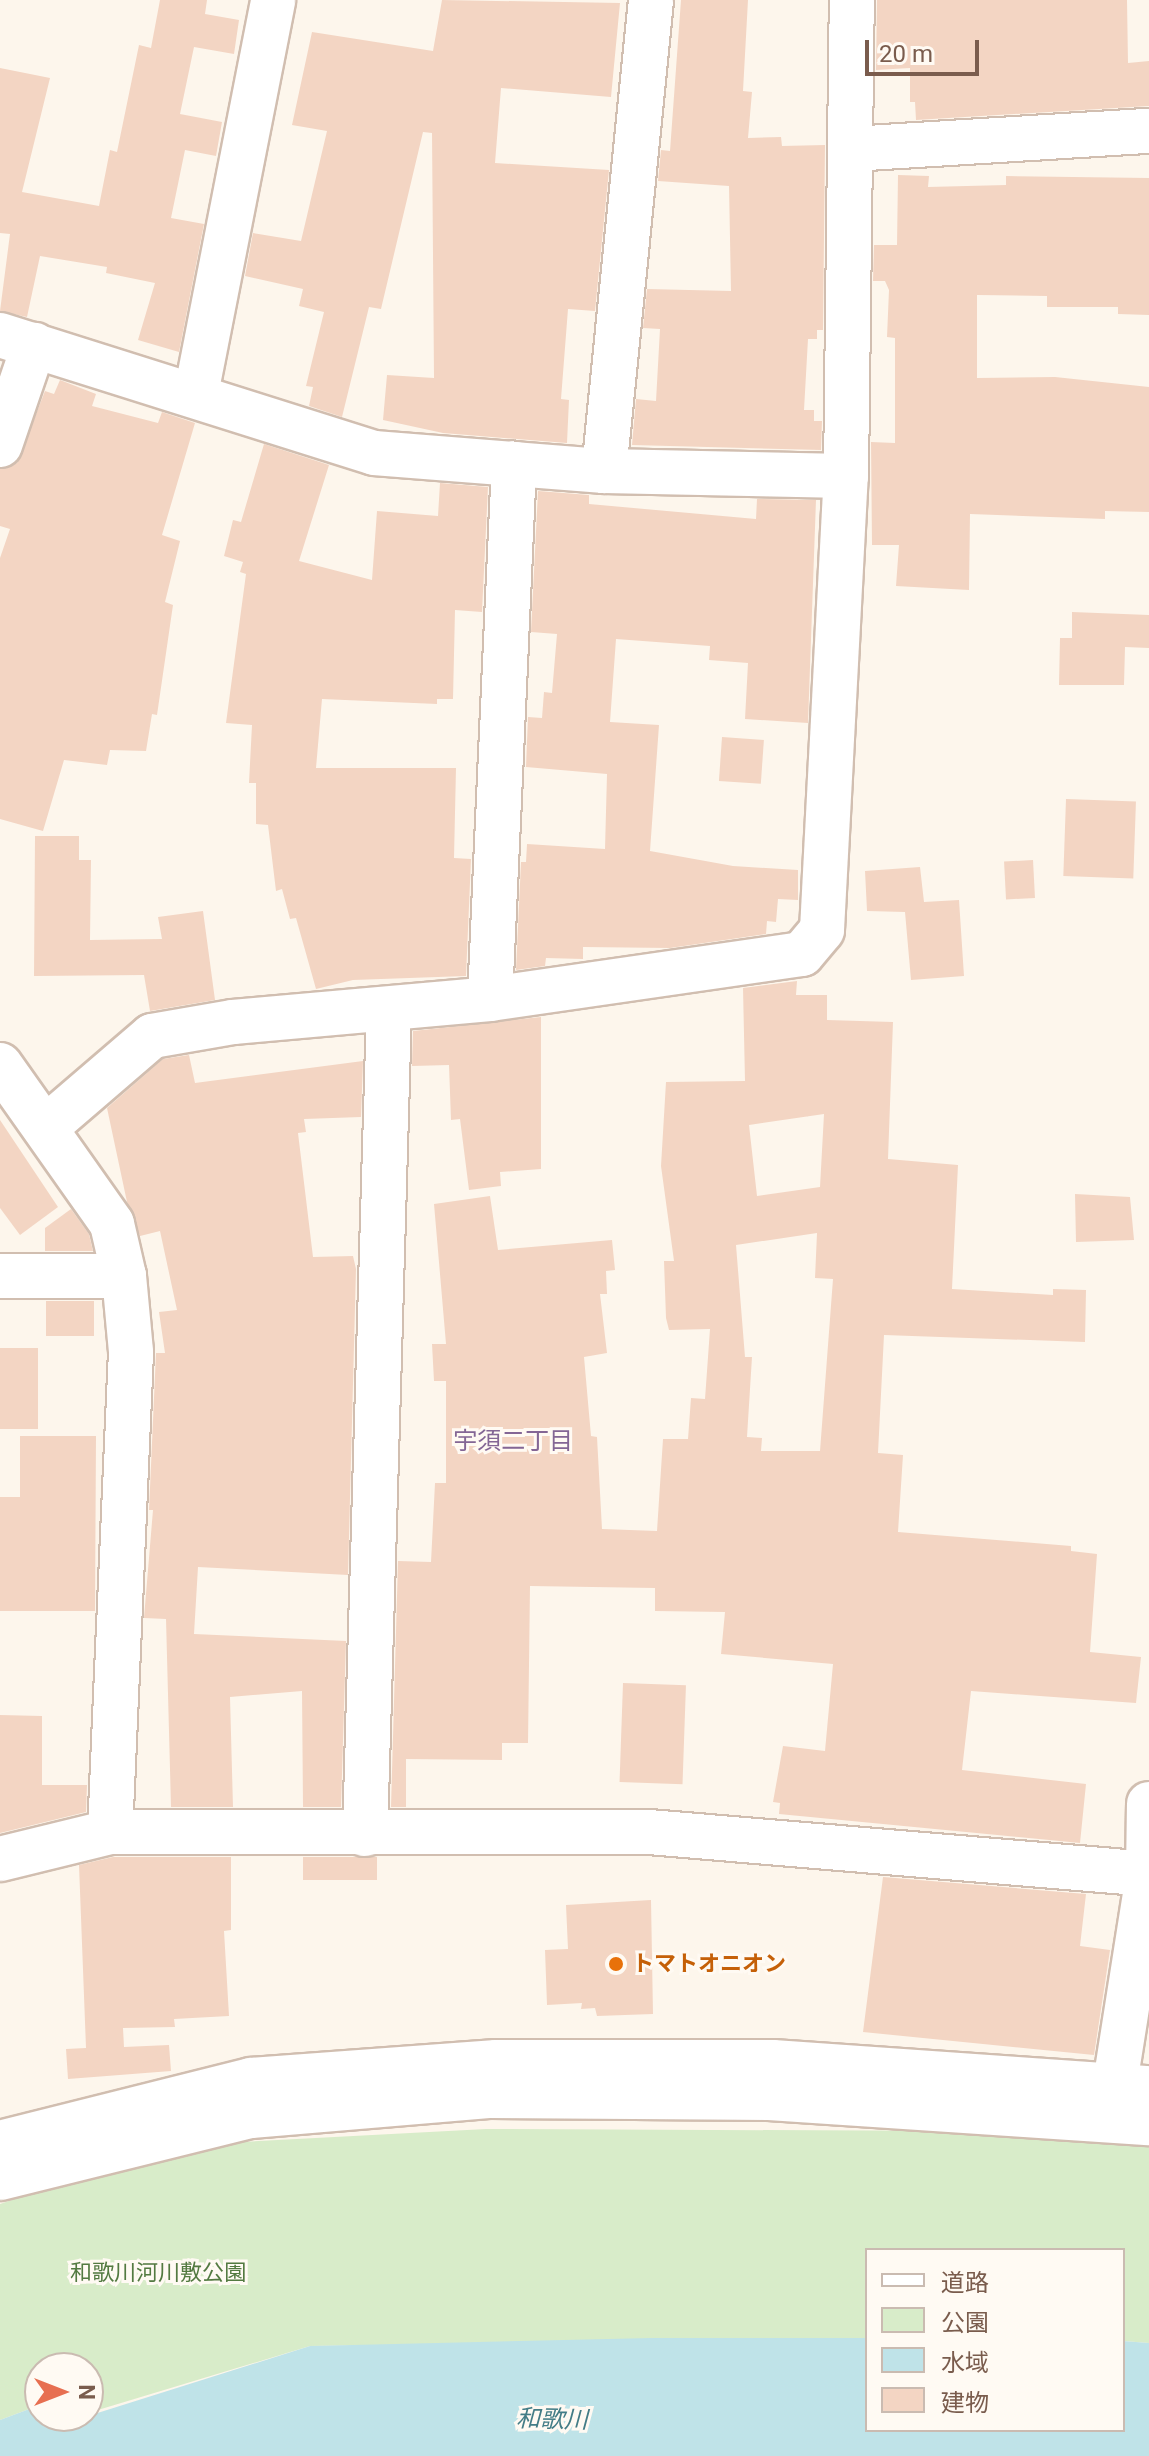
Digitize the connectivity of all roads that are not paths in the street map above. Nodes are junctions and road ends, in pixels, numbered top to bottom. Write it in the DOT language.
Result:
graph roads {
  1 [pos="273,0"];
  2 [pos="651,0"];
  3 [pos="852,0"];
  4 [pos="1149,131"];
  5 [pos="851,149"];
  6 [pos="17,340"];
  7 [pos="196,394"];
  8 [pos="0,445"];
  9 [pos="514,464"];
  10 [pos="604,471"];
  11 [pos="846,476"];
  12 [pos="490,999"];
  13 [pos="389,1011"];
  14 [pos="0,1065"];
  15 [pos="45,1128"];
  16 [pos="0,1276"];
  17 [pos="124,1276"];
  18 [pos="1149,1804"];
  19 [pos="110,1832"];
  20 [pos="365,1834"];
  21 [pos="0,1859"];
  22 [pos="1148,1874"];
  23 [pos="1130,2104"];
  24 [pos="0,2143"];
  25 [pos="0,2178"];
  1 -- 7 [label="street"];
  2 -- 10 [label="street"];
  3 -- 5 [label="street"];
  4 -- 5 [label="street"];
  5 -- 11 [label="street"];
  6 -- 7 [label="street"];
  6 -- 8 [label="street"];
  7 -- 9 [label="street"];
  9 -- 10 [label="street"];
  9 -- 12 [label="street"];
  10 -- 11 [label="street"];
  11 -- 12 [label="street"];
  12 -- 13 [label="street"];
  13 -- 15 [label="street"];
  13 -- 20 [label="street"];
  14 -- 15 [label="street"];
  15 -- 17 [label="street"];
  16 -- 17 [label="street"];
  17 -- 19 [label="street"];
  18 -- 22 [label="street"];
  19 -- 20 [label="street"];
  19 -- 21 [label="street"];
  20 -- 22 [label="street"];
  22 -- 23 [label="street"];
  23 -- 24 [label="street"];
  23 -- 25 [label="street"];
}
